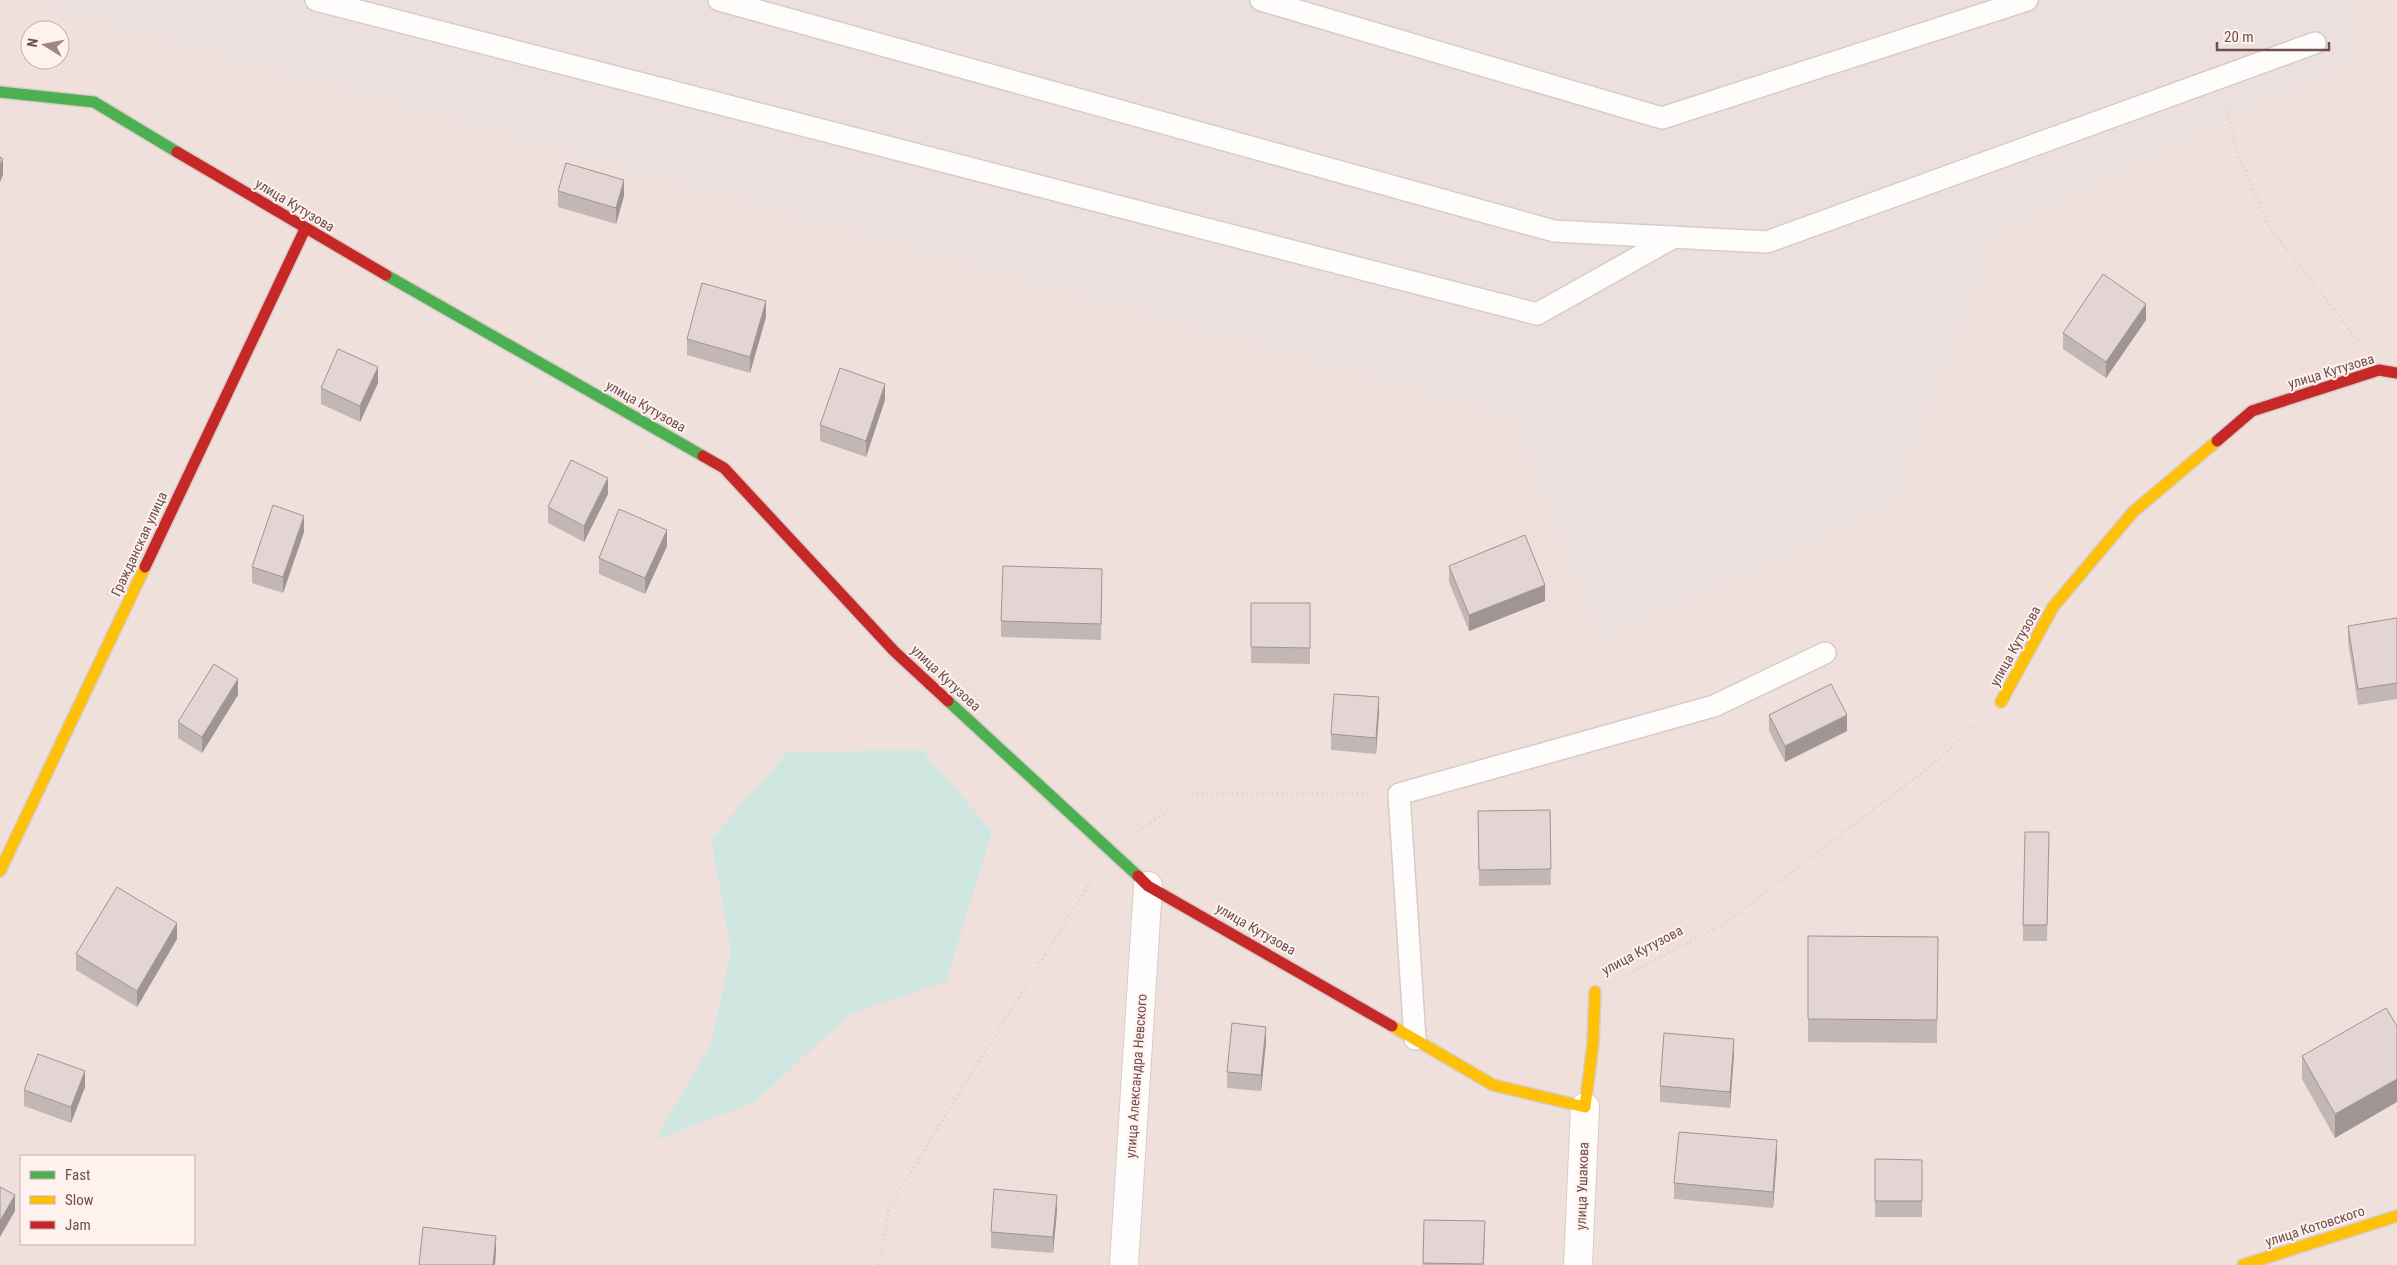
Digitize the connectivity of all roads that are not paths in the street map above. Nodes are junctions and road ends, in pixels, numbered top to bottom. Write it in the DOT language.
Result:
graph roads {
  1 [pos="316,0"];
  2 [pos="719,0"];
  3 [pos="1262,0"];
  4 [pos="2027,0"];
  5 [pos="2315,43"];
  6 [pos="0,92"];
  7 [pos="305,229"];
  8 [pos="1674,237"];
  9 [pos="2397,373"];
  10 [pos="1825,653"];
  11 [pos="2001,702"];
  12 [pos="0,871"];
  13 [pos="1148,886"];
  14 [pos="1595,992"];
  15 [pos="1415,1039"];
  16 [pos="1585,1107"];
  17 [pos="2397,1216"];
  18 [pos="1124,1265"];
  19 [pos="1578,1265"];
  20 [pos="2243,1265"];
  1 -- 8 [label="lane"];
  2 -- 8 [label="lane"];
  3 -- 4 [label="lane"];
  5 -- 8 [label="lane"];
  6 -- 7 [label="street, улица Кутузова"];
  7 -- 12 [label="street, Гражданская улица"];
  7 -- 13 [label="street, улица Кутузова"];
  9 -- 11 [label="street, улица Кутузова"];
  10 -- 15 [label="lane"];
  13 -- 15 [label="street, улица Кутузова"];
  13 -- 18 [label="street, улица Александра Невского"];
  14 -- 16 [label="street, улица Кутузова"];
  15 -- 16 [label="street, улица Кутузова"];
  16 -- 19 [label="street, улица Ушакова"];
  17 -- 20 [label="street, улица Котовского"];
}
